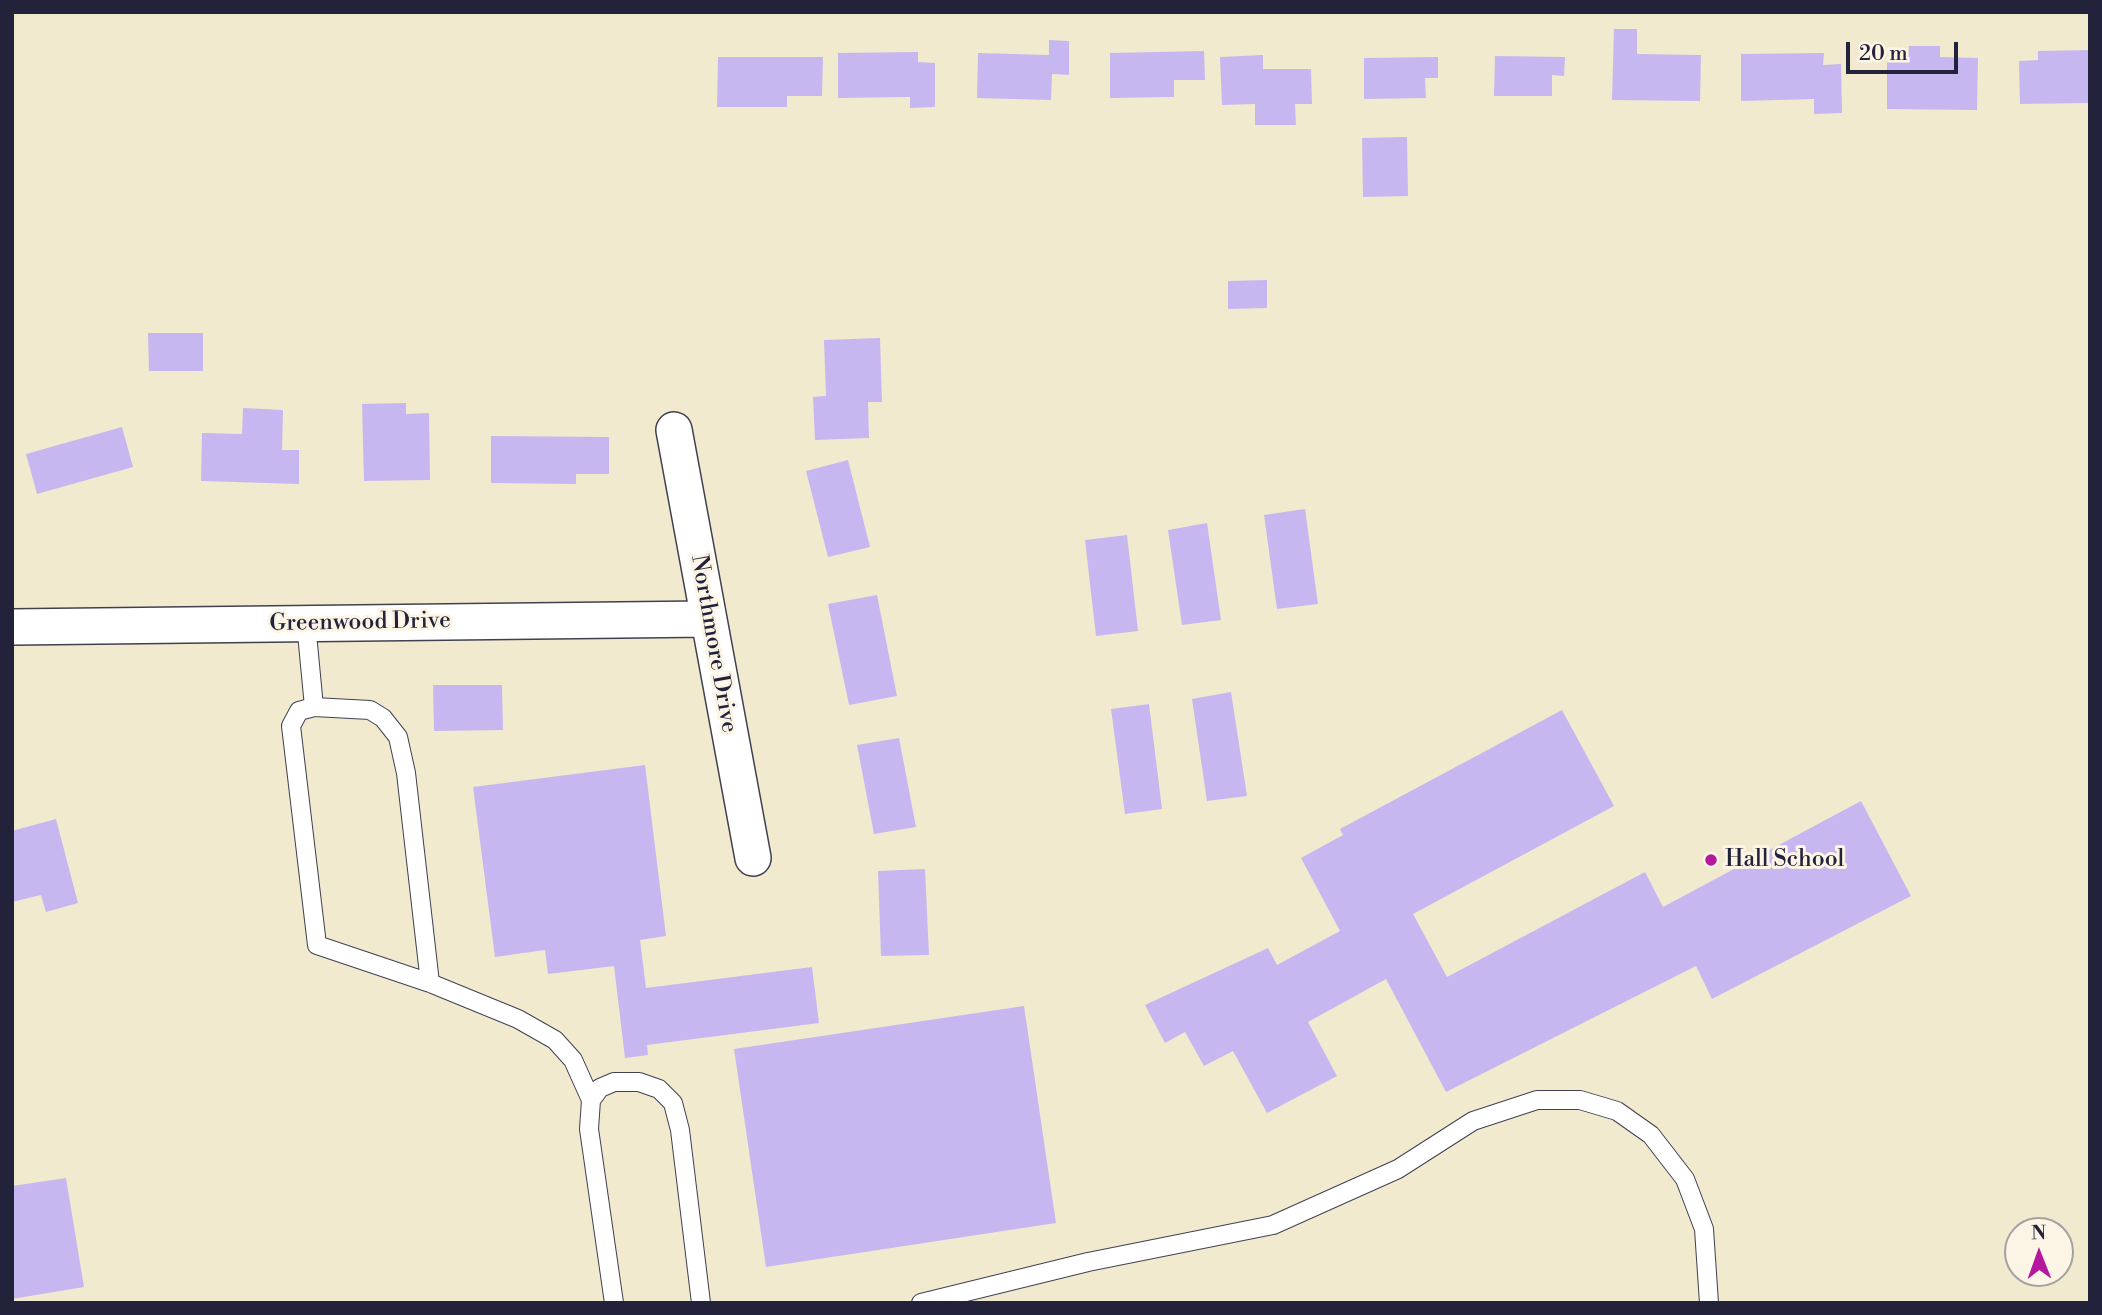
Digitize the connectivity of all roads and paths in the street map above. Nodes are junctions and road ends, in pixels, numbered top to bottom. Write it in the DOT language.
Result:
graph roads {
  1 [pos="674,430"];
  2 [pos="707,619"];
  3 [pos="306,623"];
  4 [pos="12,627"];
  5 [pos="314,707"];
  6 [pos="753,858"];
  7 [pos="430,983"];
  8 [pos="591,1100"];
  9 [pos="614,1303"];
  10 [pos="701,1303"];
  11 [pos="921,1303"];
  12 [pos="1709,1303"];
  1 -- 2 [label="street, Northmore Drive"];
  2 -- 3 [label="street, Greenwood Drive"];
  2 -- 6 [label="street, Northmore Drive"];
  3 -- 4 [label="street, Greenwood Drive"];
  3 -- 5 [label="lane"];
  5 -- 7 [label="lane"];
  5 -- 7 [label="lane"];
  7 -- 8 [label="lane"];
  8 -- 9 [label="lane"];
  8 -- 10 [label="lane"];
  11 -- 12 [label="lane"];
}
